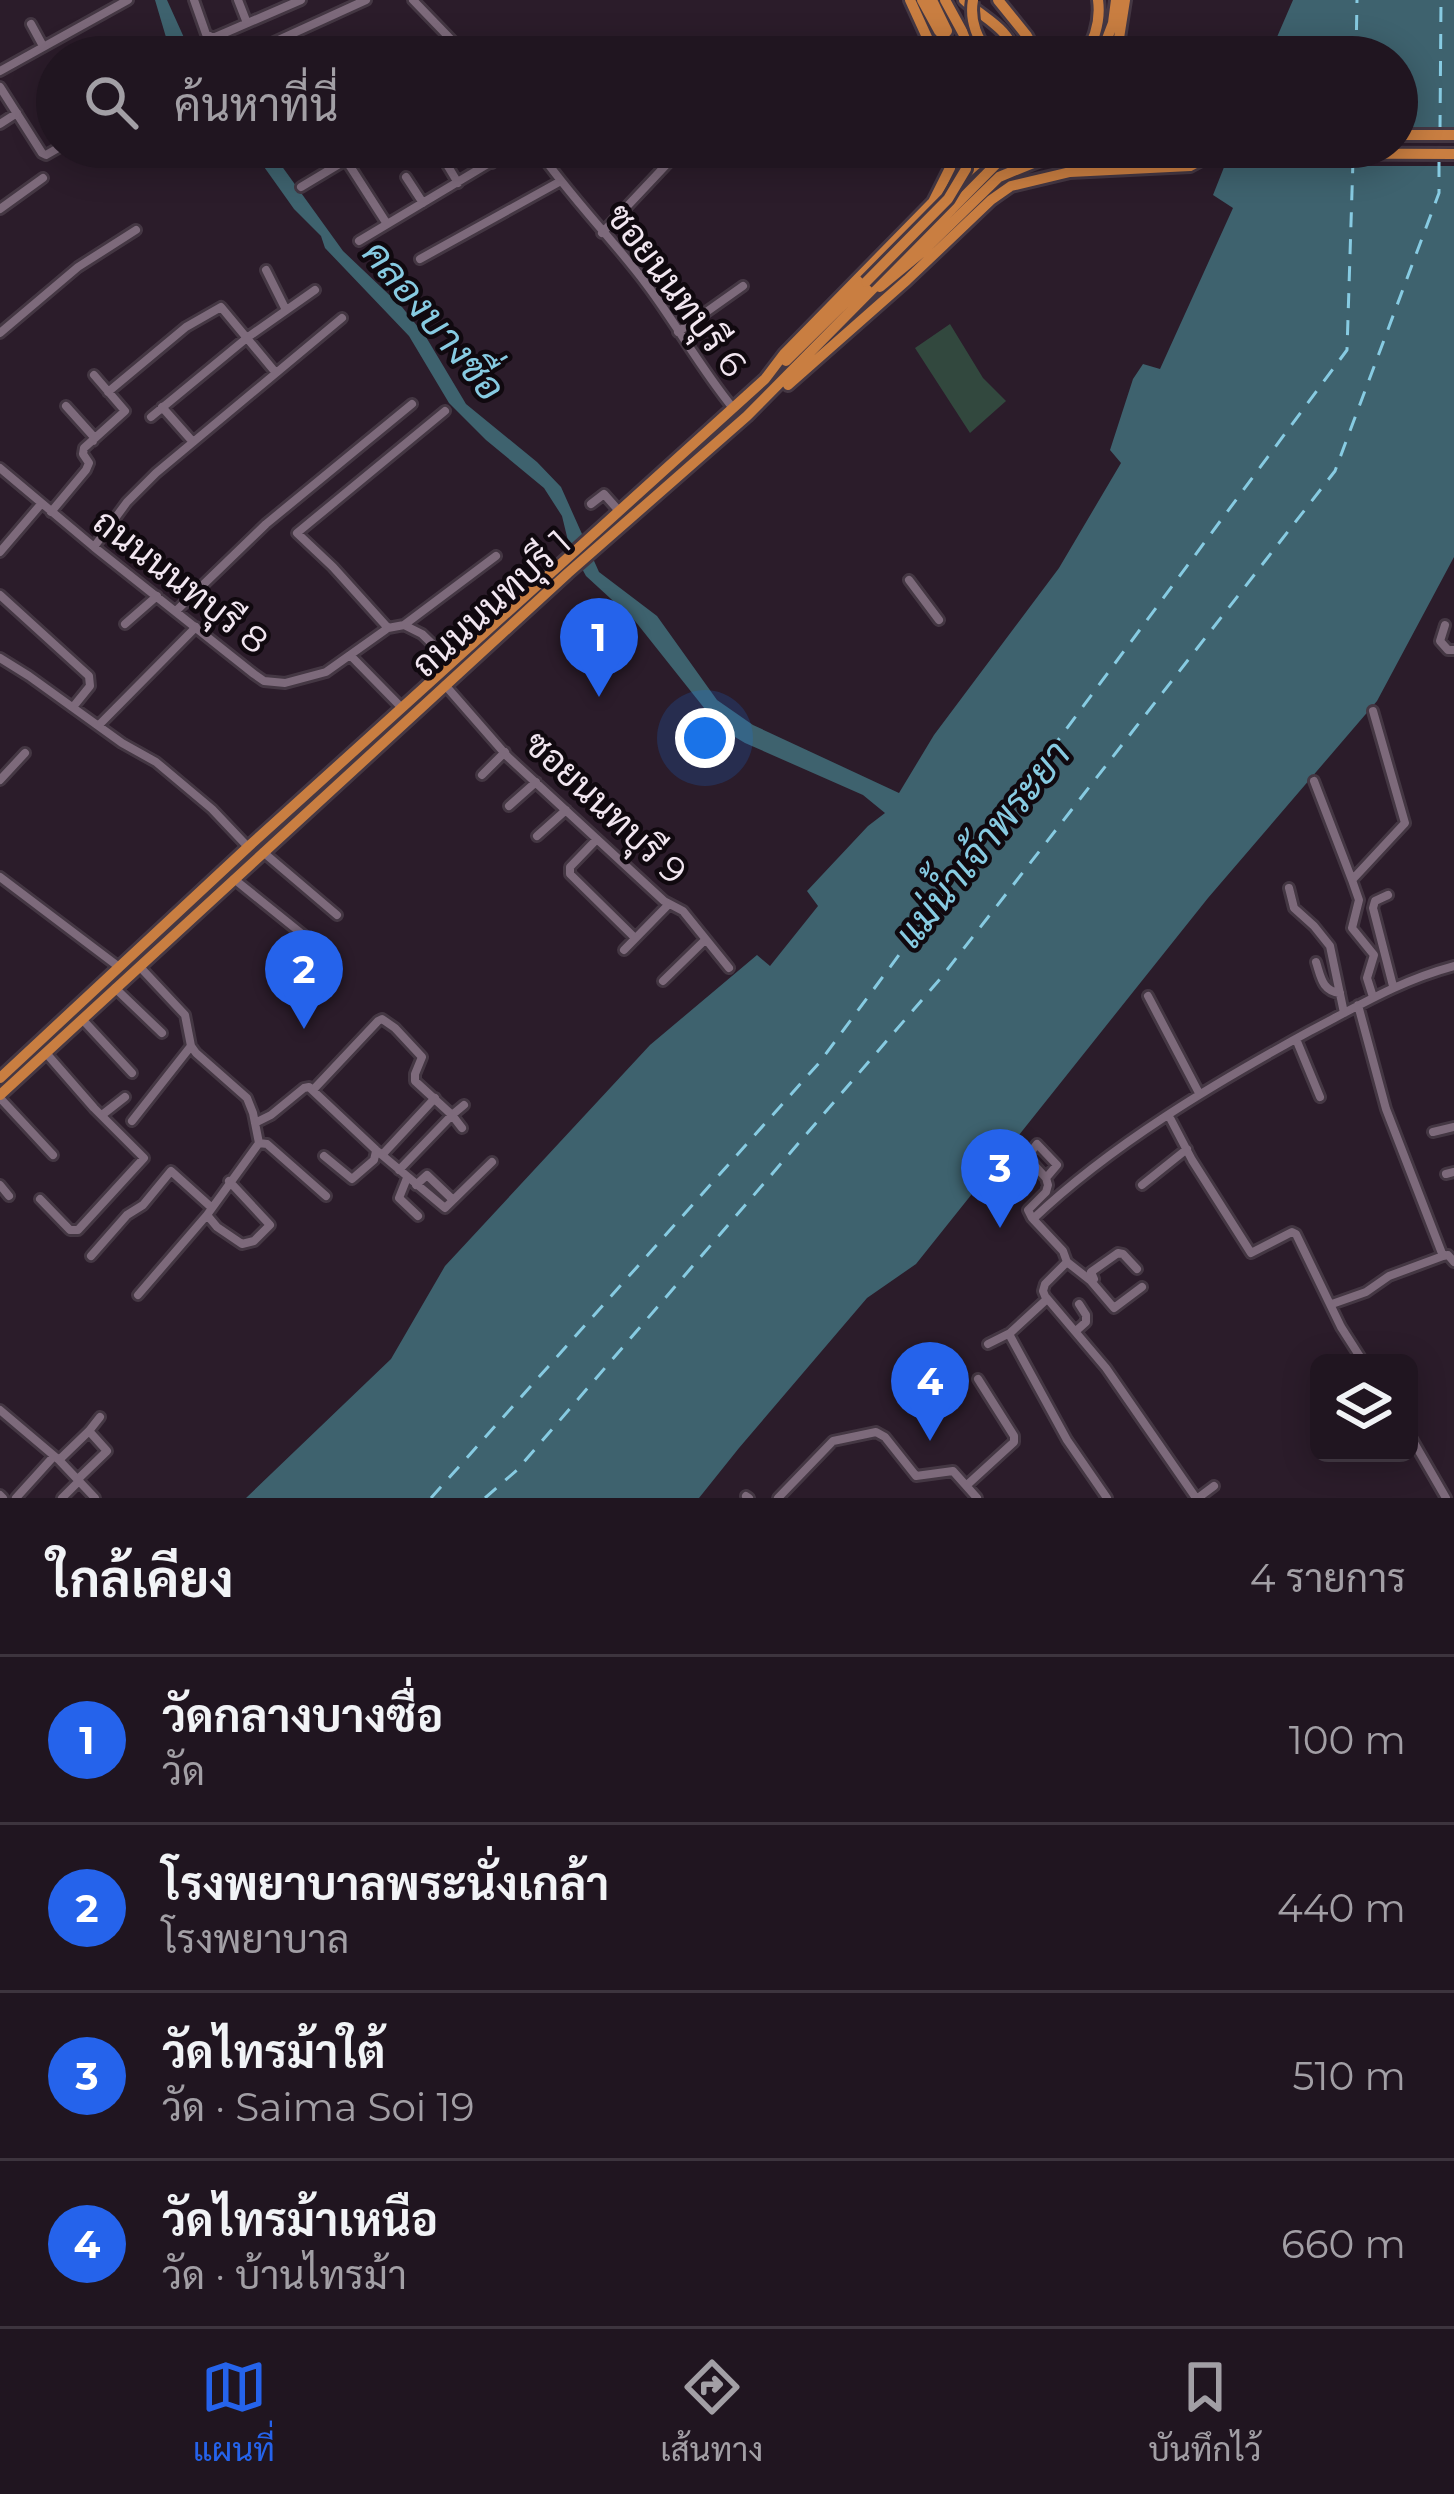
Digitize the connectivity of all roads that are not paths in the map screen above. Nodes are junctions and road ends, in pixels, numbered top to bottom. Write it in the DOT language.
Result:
graph roads {
  1 [pos="104,0"];
  2 [pos="128,0"];
  3 [pos="194,0"];
  4 [pos="238,0"];
  5 [pos="366,0"];
  6 [pos="413,0"];
  7 [pos="916,0"];
  8 [pos="932,0"];
  9 [pos="944,0"];
  10 [pos="964,0"];
  11 [pos="974,0"];
  12 [pos="998,0"];
  13 [pos="1098,0"];
  14 [pos="1120,0"];
  15 [pos="294,1"];
  16 [pos="109,10"];
  17 [pos="247,23"];
  18 [pos="31,24"];
  19 [pos="38,36"];
  20 [pos="62,36"];
  21 [pos="208,36"];
  22 [pos="218,36"];
  23 [pos="287,36"];
  24 [pos="446,36"];
  25 [pos="931,36"];
  26 [pos="943,36"];
  27 [pos="951,36"];
  28 [pos="964,36"];
  29 [pos="977,36"];
  30 [pos="1006,36"];
  31 [pos="1027,36"];
  32 [pos="1095,36"];
  33 [pos="1108,36"];
  34 [pos="1117,36"];
  35 [pos="36,51"];
  36 [pos="0,71"];
  37 [pos="2,94"];
  38 [pos="17,113"];
  39 [pos="0,124"];
  40 [pos="1418,135"];
  41 [pos="1454,135"];
  42 [pos="36,143"];
  43 [pos="1418,154"];
  44 [pos="1454,154"];
  45 [pos="333,168"];
  46 [pos="351,168"];
  47 [pos="449,168"];
  48 [pos="484,168"];
  49 [pos="550,168"];
  50 [pos="663,168"];
  51 [pos="950,168"];
  52 [pos="967,168"];
  53 [pos="971,168"];
  54 [pos="992,168"];
  55 [pos="1018,168"];
  56 [pos="1150,168"];
  57 [pos="406,177"];
  58 [pos="43,178"];
  59 [pos="559,182"];
  60 [pos="458,184"];
  61 [pos="302,187"];
  62 [pos="933,202"];
  63 [pos="423,203"];
  64 [pos="0,209"];
  65 [pos="387,224"];
  66 [pos="136,230"];
  67 [pos="602,233"];
  68 [pos="359,242"];
  69 [pos="420,259"];
  70 [pos="266,271"];
  71 [pos="743,286"];
  72 [pos="315,290"];
  73 [pos="863,300"];
  74 [pos="286,310"];
  75 [pos="342,318"];
  76 [pos="678,332"];
  77 [pos="0,333"];
  78 [pos="248,337"];
  79 [pos="276,373"];
  80 [pos="94,375"];
  81 [pos="765,379"];
  82 [pos="108,392"];
  83 [pos="412,404"];
  84 [pos="66,406"];
  85 [pos="162,407"];
  86 [pos="733,408"];
  87 [pos="445,412"];
  88 [pos="747,416"];
  89 [pos="151,417"];
  90 [pos="93,441"];
  91 [pos="193,442"];
  92 [pos="2,475"];
  93 [pos="41,503"];
  94 [pos="592,504"];
  95 [pos="51,512"];
  96 [pos="619,512"];
  97 [pos="599,537"];
  98 [pos="94,547"];
  99 [pos="0,552"];
  100 [pos="496,556"];
  101 [pos="564,569"];
  102 [pos="909,580"];
  103 [pos="0,595"];
  104 [pos="157,596"];
  105 [pos="176,611"];
  106 [pos="939,620"];
  107 [pos="125,624"];
  108 [pos="404,625"];
  109 [pos="1445,626"];
  110 [pos="196,627"];
  111 [pos="388,628"];
  112 [pos="1454,650"];
  113 [pos="350,655"];
  114 [pos="2,659"];
  115 [pos="452,663"];
  116 [pos="0,671"];
  117 [pos="446,686"];
  118 [pos="73,707"];
  119 [pos="402,708"];
  120 [pos="1373,711"];
  121 [pos="99,725"];
  122 [pos="25,752"];
  123 [pos="505,752"];
  124 [pos="482,775"];
  125 [pos="0,780"];
  126 [pos="536,782"];
  127 [pos="1313,782"];
  128 [pos="509,806"];
  129 [pos="566,810"];
  130 [pos="537,836"];
  131 [pos="597,838"];
  132 [pos="248,847"];
  133 [pos="263,852"];
  134 [pos="0,877"];
  135 [pos="235,879"];
  136 [pos="1352,880"];
  137 [pos="1289,888"];
  138 [pos="1388,896"];
  139 [pos="669,904"];
  140 [pos="337,915"];
  141 [pos="634,938"];
  142 [pos="705,940"];
  143 [pos="322,950"];
  144 [pos="624,950"];
  145 [pos="1316,962"];
  146 [pos="139,966"];
  147 [pos="1454,966"];
  148 [pos="119,967"];
  149 [pos="729,968"];
  150 [pos="663,981"];
  151 [pos="1393,986"];
  152 [pos="115,988"];
  153 [pos="1340,993"];
  154 [pos="1148,996"];
  155 [pos="1372,997"];
  156 [pos="1358,1005"];
  157 [pos="1344,1013"];
  158 [pos="82,1019"];
  159 [pos="162,1033"];
  160 [pos="1296,1039"];
  161 [pos="191,1046"];
  162 [pos="46,1053"];
  163 [pos="132,1073"];
  164 [pos="0,1078"];
  165 [pos="313,1090"];
  166 [pos="1199,1093"];
  167 [pos="0,1096"];
  168 [pos="125,1096"];
  169 [pos="1320,1097"];
  170 [pos="435,1098"];
  171 [pos="464,1106"];
  172 [pos="102,1115"];
  173 [pos="452,1115"];
  174 [pos="1169,1116"];
  175 [pos="132,1121"];
  176 [pos="255,1123"];
  177 [pos="1454,1126"];
  178 [pos="462,1128"];
  179 [pos="1433,1132"];
  180 [pos="259,1143"];
  181 [pos="1187,1149"];
  182 [pos="379,1153"];
  183 [pos="53,1155"];
  184 [pos="324,1156"];
  185 [pos="492,1162"];
  186 [pos="399,1170"];
  187 [pos="407,1178"];
  188 [pos="1046,1178"];
  189 [pos="229,1181"];
  190 [pos="0,1185"];
  191 [pos="416,1185"];
  192 [pos="1142,1185"];
  193 [pos="9,1196"];
  194 [pos="326,1196"];
  195 [pos="450,1197"];
  196 [pos="40,1199"];
  197 [pos="210,1211"];
  198 [pos="418,1216"];
  199 [pos="1034,1217"];
  200 [pos="92,1256"];
  201 [pos="1443,1256"];
  202 [pos="1067,1262"];
  203 [pos="1454,1262"];
  204 [pos="1137,1269"];
  205 [pos="1090,1280"];
  206 [pos="1142,1287"];
  207 [pos="139,1295"];
  208 [pos="1048,1299"];
  209 [pos="1079,1304"];
  210 [pos="1332,1304"];
  211 [pos="1076,1330"];
  212 [pos="1009,1334"];
  213 [pos="988,1344"];
  214 [pos="1358,1354"];
  215 [pos="978,1379"];
  216 [pos="0,1410"];
  217 [pos="100,1417"];
  218 [pos="89,1431"];
  219 [pos="116,1444"];
  220 [pos="1418,1450"];
  221 [pos="107,1451"];
  222 [pos="57,1458"];
  223 [pos="78,1480"];
  224 [pos="1214,1486"];
  225 [pos="971,1494"];
  226 [pos="16,1498"];
  227 [pos="62,1498"];
  228 [pos="95,1498"];
  229 [pos="778,1498"];
  230 [pos="1107,1498"];
  231 [pos="1197,1498"];
  232 [pos="1446,1498"];
  1 -- 16 [label="street"];
  2 -- 16 [label="street"];
  3 -- 21 [label="street"];
  4 -- 17 [label="street"];
  5 -- 23 [label="street"];
  6 -- 24 [label="street"];
  7 -- 25 [label="main road"];
  7 -- 26 [label="main road"];
  8 -- 27 [label="main road"];
  9 -- 28 [label="main road"];
  10 -- 30 [label="main road"];
  11 -- 29 [label="main road, bridge"];
  12 -- 31 [label="main road"];
  13 -- 32 [label="main road"];
  14 -- 33 [label="main road"];
  14 -- 34 [label="main road"];
  15 -- 17 [label="street"];
  16 -- 20 [label="street"];
  17 -- 22 [label="street"];
  18 -- 19 [label="street"];
  35 -- 36 [label="street"];
  37 -- 38 [label="street"];
  38 -- 39 [label="street"];
  38 -- 42 [label="street"];
  40 -- 41 [label="main road"];
  43 -- 44 [label="main road, bridge"];
  45 -- 61 [label="street"];
  46 -- 65 [label="street"];
  47 -- 60 [label="street"];
  48 -- 60 [label="street"];
  49 -- 59 [label="street, ซอยนนทบุรี 6"];
  50 -- 67 [label="street"];
  51 -- 62 [label="main road, ถนนนนทบุรี 1"];
  52 -- 81 [label="main road, bridge"];
  53 -- 62 [label="main road"];
  54 -- 73 [label="main road, ถนนนนทบุรี 1"];
  55 -- 73 [label="main road"];
  56 -- 88 [label="main road"];
  57 -- 63 [label="street"];
  58 -- 64 [label="street"];
  59 -- 67 [label="street, ซอยนนทบุรี 6"];
  59 -- 69 [label="street"];
  60 -- 63 [label="street"];
  62 -- 81 [label="main road, ถนนนนทบุรี 1"];
  63 -- 65 [label="street"];
  65 -- 68 [label="street"];
  66 -- 77 [label="street"];
  67 -- 76 [label="street, ซอยนนทบุรี 6"];
  70 -- 74 [label="street"];
  71 -- 76 [label="street"];
  72 -- 74 [label="street"];
  73 -- 88 [label="main road, ถนนนนทบุรี 1"];
  74 -- 78 [label="street"];
  75 -- 79 [label="street"];
  76 -- 86 [label="street, ซอยนนทบุรี 6"];
  78 -- 79 [label="street"];
  78 -- 82 [label="street"];
  78 -- 85 [label="street"];
  79 -- 91 [label="street"];
  80 -- 82 [label="street"];
  81 -- 86 [label="main road, ถนนนนทบุรี 1"];
  82 -- 90 [label="street"];
  83 -- 105 [label="street"];
  84 -- 90 [label="street"];
  85 -- 89 [label="street"];
  85 -- 91 [label="street"];
  86 -- 96 [label="main road, ถนนนนทบุรี 1"];
  87 -- 111 [label="street"];
  88 -- 97 [label="main road, ถนนนนทบุรี 1"];
  90 -- 95 [label="street"];
  91 -- 98 [label="street"];
  92 -- 93 [label="street, ถนนนนทบุรี 8"];
  93 -- 95 [label="street, ถนนนนทบุรี 8"];
  93 -- 99 [label="street"];
  94 -- 96 [label="street"];
  95 -- 98 [label="street, ถนนนนทบุรี 8"];
  96 -- 97 [label="main road, ถนนนนทบุรี 1"];
  97 -- 101 [label="main road, ถนนนนทบุรี 1"];
  98 -- 104 [label="street, ถนนนนทบุรี 8"];
  100 -- 108 [label="street, ถนนนนทบุรี 8"];
  101 -- 115 [label="main road, ถนนนนทบุรี 1"];
  101 -- 117 [label="main road, ถนนนนทบุรี 1"];
  102 -- 106 [label="street"];
  103 -- 118 [label="street"];
  104 -- 105 [label="street, ถนนนนทบุรี 8"];
  104 -- 107 [label="street"];
  105 -- 110 [label="street, ถนนนนทบุรี 8"];
  108 -- 111 [label="street, ถนนนนทบุรี 8"];
  108 -- 115 [label="street"];
  109 -- 112 [label="street"];
  110 -- 113 [label="street, ถนนนนทบุรี 8"];
  110 -- 121 [label="street"];
  111 -- 113 [label="street, ถนนนนทบุรี 8"];
  113 -- 119 [label="street"];
  114 -- 116 [label="street"];
  114 -- 118 [label="street"];
  115 -- 119 [label="main road, ถนนนนทบุรี 1"];
  117 -- 123 [label="street, ซอยนนทบุรี 9"];
  117 -- 133 [label="main road, ถนนนนทบุรี 1"];
  118 -- 121 [label="street"];
  119 -- 132 [label="main road, ถนนนนทบุรี 1"];
  120 -- 136 [label="street"];
  121 -- 132 [label="street"];
  122 -- 125 [label="street"];
  123 -- 124 [label="street"];
  123 -- 126 [label="street, ซอยนนทบุรี 9"];
  126 -- 128 [label="street"];
  126 -- 129 [label="street, ซอยนนทบุรี 9"];
  127 -- 136 [label="street"];
  129 -- 130 [label="street"];
  129 -- 131 [label="street, ซอยนนทบุรี 9"];
  131 -- 139 [label="street, ซอยนนทบุรี 9"];
  131 -- 141 [label="street"];
  132 -- 148 [label="main road, ถนนนนทบุรี 1"];
  133 -- 135 [label="main road, ถนนนนทบุรี 1"];
  133 -- 140 [label="street"];
  134 -- 148 [label="street"];
  135 -- 143 [label="street"];
  135 -- 146 [label="main road, ถนนนนทบุรี 1"];
  136 -- 155 [label="street"];
  137 -- 153 [label="street"];
  138 -- 151 [label="street"];
  139 -- 141 [label="street"];
  139 -- 142 [label="street, ซอยนนทบุรี 9"];
  141 -- 144 [label="street"];
  142 -- 149 [label="street, ซอยนนทบุรี 9"];
  142 -- 150 [label="street"];
  145 -- 153 [label="street"];
  146 -- 152 [label="main road, ถนนนนทบุรี 1"];
  146 -- 161 [label="street"];
  147 -- 151 [label="street"];
  148 -- 164 [label="main road, ถนนนนทบุรี 1"];
  151 -- 155 [label="street"];
  152 -- 158 [label="main road, ถนนนนทบุรี 1"];
  152 -- 159 [label="street"];
  153 -- 157 [label="street"];
  154 -- 166 [label="street"];
  155 -- 156 [label="street"];
  156 -- 157 [label="street"];
  156 -- 201 [label="street"];
  157 -- 160 [label="street"];
  158 -- 162 [label="main road, ถนนนนทบุรี 1"];
  158 -- 163 [label="street"];
  160 -- 166 [label="street"];
  160 -- 169 [label="street"];
  161 -- 175 [label="street"];
  161 -- 176 [label="street"];
  162 -- 167 [label="main road, ถนนนนทบุรี 1"];
  162 -- 172 [label="street"];
  165 -- 170 [label="street"];
  165 -- 176 [label="street"];
  165 -- 182 [label="street"];
  166 -- 174 [label="street"];
  167 -- 183 [label="street"];
  168 -- 172 [label="street"];
  170 -- 173 [label="street"];
  170 -- 182 [label="street"];
  171 -- 173 [label="street"];
  172 -- 196 [label="street"];
  173 -- 178 [label="street"];
  173 -- 186 [label="street"];
  174 -- 181 [label="street"];
  174 -- 199 [label="street"];
  176 -- 180 [label="street"];
  177 -- 179 [label="street"];
  180 -- 189 [label="street"];
  180 -- 194 [label="street"];
  181 -- 192 [label="street"];
  181 -- 210 [label="street"];
  182 -- 184 [label="street"];
  182 -- 186 [label="street"];
  185 -- 191 [label="street"];
  186 -- 187 [label="street"];
  187 -- 191 [label="street"];
  187 -- 198 [label="street"];
  188 -- 199 [label="street"];
  189 -- 197 [label="street"];
  189 -- 197 [label="street"];
  190 -- 193 [label="street"];
  191 -- 195 [label="street"];
  197 -- 200 [label="street"];
  197 -- 207 [label="street"];
  199 -- 202 [label="street"];
  201 -- 203 [label="street"];
  201 -- 210 [label="street"];
  202 -- 205 [label="street"];
  202 -- 208 [label="street"];
  204 -- 205 [label="street"];
  205 -- 206 [label="street"];
  208 -- 211 [label="street"];
  208 -- 212 [label="street"];
  209 -- 211 [label="street"];
  210 -- 214 [label="street"];
  211 -- 231 [label="street"];
  212 -- 213 [label="street"];
  212 -- 230 [label="street"];
  215 -- 225 [label="street"];
  216 -- 222 [label="street"];
  217 -- 218 [label="street"];
  218 -- 221 [label="street"];
  218 -- 222 [label="street"];
  219 -- 221 [label="street"];
  220 -- 232 [label="street"];
  221 -- 223 [label="street"];
  222 -- 223 [label="street"];
  222 -- 226 [label="street"];
  223 -- 227 [label="street"];
  223 -- 228 [label="street"];
  224 -- 231 [label="street"];
  225 -- 229 [label="street"];
}
